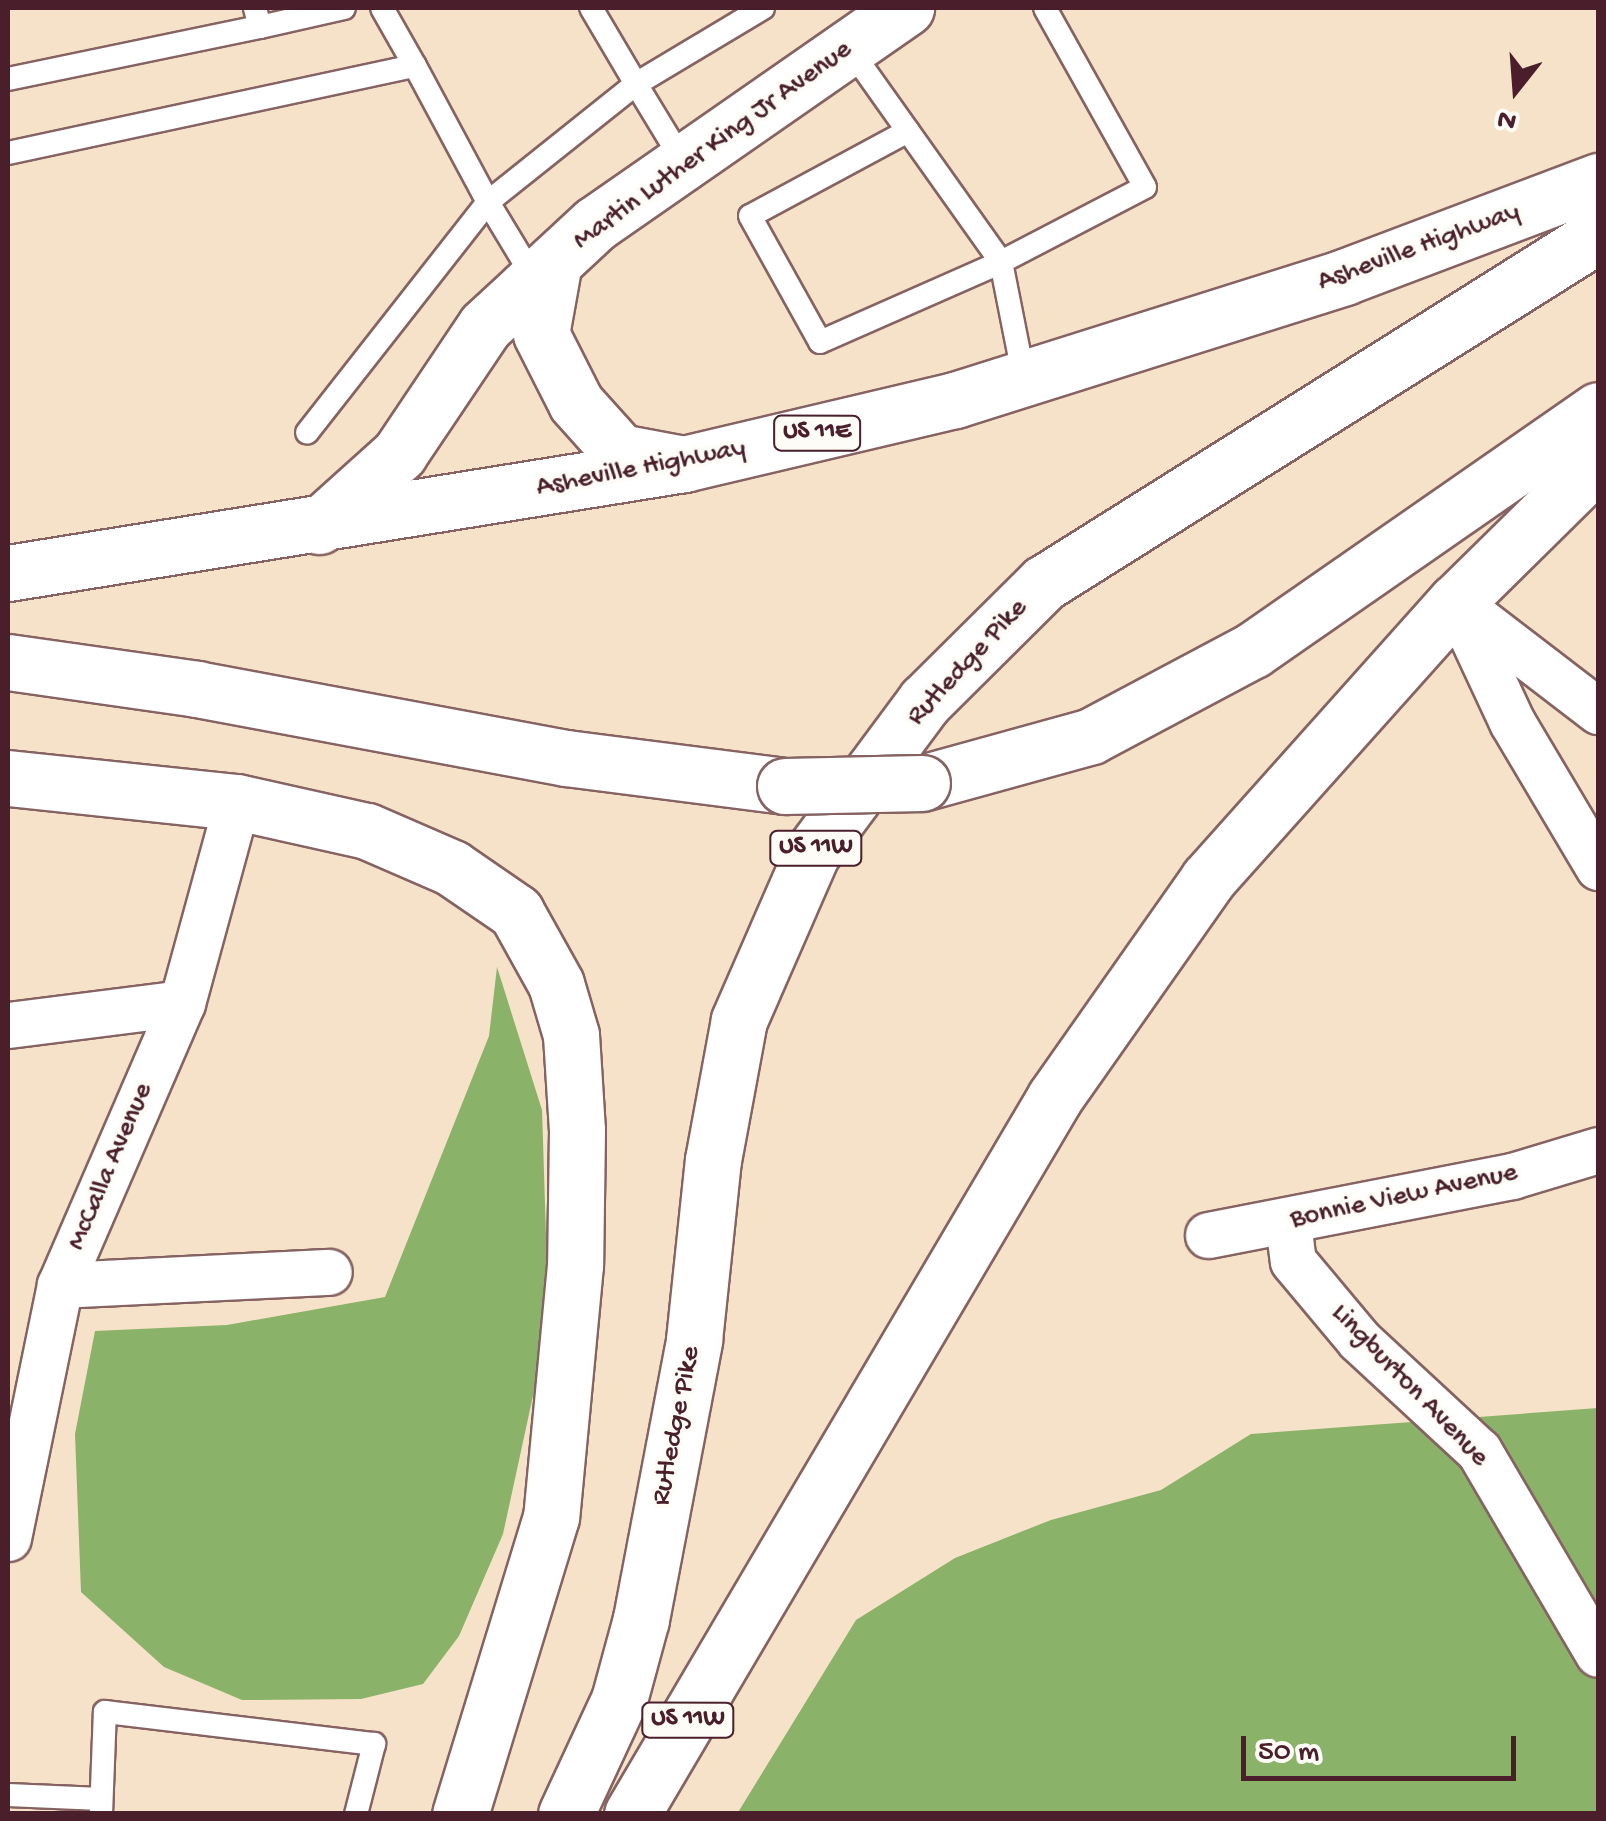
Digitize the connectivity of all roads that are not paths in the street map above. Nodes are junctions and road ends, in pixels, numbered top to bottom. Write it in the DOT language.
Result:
graph roads {
  1 [pos="344,8"];
  2 [pos="382,8"];
  3 [pos="591,8"];
  4 [pos="762,8"];
  5 [pos="906,8"];
  6 [pos="1045,8"];
  7 [pos="258,17"];
  8 [pos="848,48"];
  9 [pos="415,66"];
  10 [pos="8,79"];
  11 [pos="636,84"];
  12 [pos="908,131"];
  13 [pos="8,152"];
  14 [pos="684,163"];
  15 [pos="1598,181"];
  16 [pos="488,202"];
  17 [pos="1598,235"];
  18 [pos="1001,262"];
  19 [pos="538,277"];
  20 [pos="1024,378"];
  21 [pos="1598,410"];
  22 [pos="307,433"];
  23 [pos="1598,462"];
  24 [pos="684,464"];
  25 [pos="319,526"];
  26 [pos="8,573"];
  27 [pos="1456,602"];
  28 [pos="8,662"];
  29 [pos="1598,711"];
  30 [pos="8,778"];
  31 [pos="238,802"];
  32 [pos="1598,866"];
  33 [pos="182,1003"];
  34 [pos="8,1025"];
  35 [pos="1598,1150"];
  36 [pos="1288,1222"];
  37 [pos="1208,1235"];
  38 [pos="329,1272"];
  39 [pos="60,1285"];
  40 [pos="8,1538"];
  41 [pos="1598,1654"];
  42 [pos="8,1795"];
  43 [pos="101,1806"];
  44 [pos="356,1814"];
  45 [pos="460,1814"];
  46 [pos="566,1814"];
  47 [pos="632,1814"];
  1 -- 7 [label="lane"];
  2 -- 9 [label="lane"];
  3 -- 11 [label="lane"];
  4 -- 11 [label="lane"];
  5 -- 8 [label="main road, Martin Luther King Jr Avenue"];
  6 -- 18 [label="lane"];
  7 -- 10 [label="lane"];
  8 -- 12 [label="lane"];
  8 -- 14 [label="main road, Martin Luther King Jr Avenue"];
  9 -- 13 [label="lane"];
  9 -- 16 [label="lane"];
  11 -- 14 [label="lane"];
  11 -- 16 [label="lane"];
  12 -- 18 [label="lane"];
  12 -- 18 [label="lane"];
  14 -- 19 [label="main road, Martin Luther King Jr Avenue"];
  15 -- 20 [label="main road, Asheville Highway / US 11E"];
  16 -- 19 [label="lane"];
  16 -- 22 [label="lane"];
  17 -- 46 [label="main road, Rutledge Pike / US 11W"];
  18 -- 20 [label="lane"];
  19 -- 24 [label="main road"];
  19 -- 25 [label="main road, Martin Luther King Jr Avenue"];
  20 -- 24 [label="main road, Asheville Highway / US 11E"];
  21 -- 28 [label="main road, bridge"];
  23 -- 27 [label="main road, US 11W"];
  24 -- 25 [label="main road, Asheville Highway / US 11E"];
  25 -- 26 [label="main road, Asheville Highway / US 11E"];
  27 -- 29 [label="street"];
  27 -- 32 [label="street"];
  27 -- 47 [label="main road, US 11W"];
  30 -- 31 [label="main road"];
  31 -- 33 [label="street, McCalla Avenue"];
  31 -- 45 [label="main road"];
  33 -- 34 [label="street"];
  33 -- 39 [label="street, McCalla Avenue"];
  35 -- 36 [label="street, Bonnie View Avenue"];
  36 -- 37 [label="street, Bonnie View Avenue"];
  36 -- 41 [label="street, Lingburton Avenue"];
  38 -- 39 [label="street"];
  39 -- 40 [label="street, McCalla Avenue"];
  42 -- 43 [label="lane"];
  43 -- 44 [label="lane"];
}
